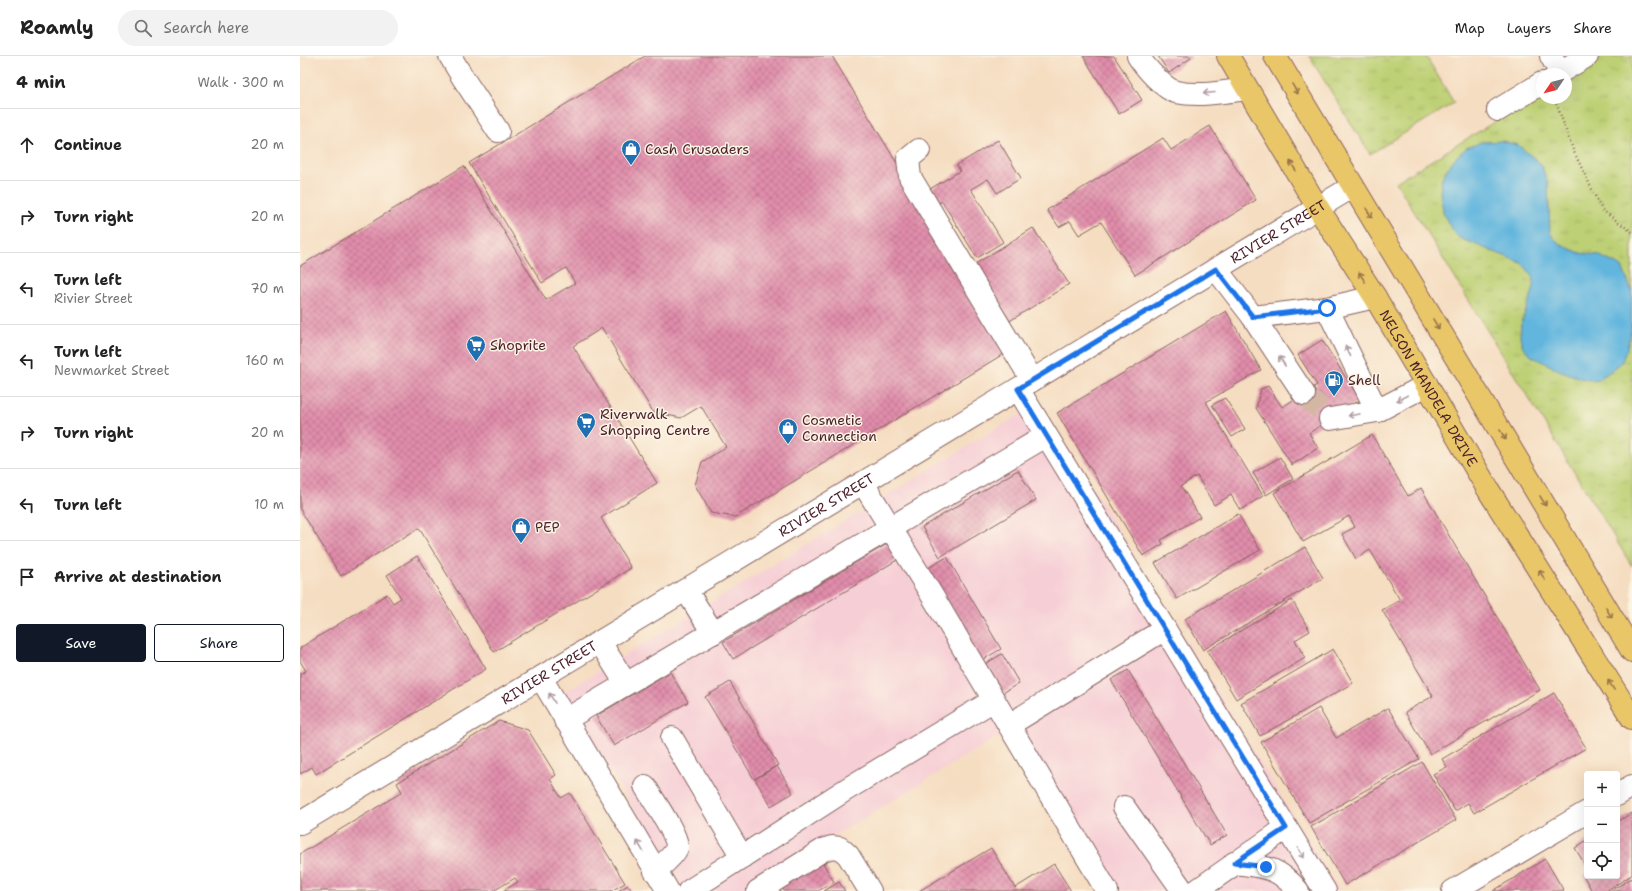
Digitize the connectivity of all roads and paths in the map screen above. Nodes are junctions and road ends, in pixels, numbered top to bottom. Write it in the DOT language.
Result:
graph roads {
  1 [pos="450,56"];
  2 [pos="1138,56"];
  3 [pos="1228,56"];
  4 [pos="1275,56"];
  5 [pos="1587,56"];
  6 [pos="1556,67"];
  7 [pos="1536,87"];
  8 [pos="1248,89"];
  9 [pos="1556,104"];
  10 [pos="1498,110"];
  11 [pos="498,131"];
  12 [pos="919,150"];
  13 [pos="1352,187"];
  14 [pos="1318,208"];
  15 [pos="1632,232"];
  16 [pos="1216,269"];
  17 [pos="1375,298"];
  18 [pos="1327,308"];
  19 [pos="1253,317"];
  20 [pos="1025,385"];
  21 [pos="1427,385"];
  22 [pos="1304,394"];
  23 [pos="1377,411"];
  24 [pos="1330,419"];
  25 [pos="1046,436"];
  26 [pos="863,483"];
  27 [pos="890,528"];
  28 [pos="686,590"];
  29 [pos="1165,629"];
  30 [pos="712,633"];
  31 [pos="600,642"];
  32 [pos="1632,651"];
  33 [pos="541,678"];
  34 [pos="626,684"];
  35 [pos="994,700"];
  36 [pos="1632,718"];
  37 [pos="565,720"];
  38 [pos="1009,725"];
  39 [pos="672,738"];
  40 [pos="645,786"];
  41 [pos="1632,786"];
  42 [pos="1620,793"];
  43 [pos="1124,807"];
  44 [pos="1584,814"];
  45 [pos="300,824"];
  46 [pos="1286,828"];
  47 [pos="742,857"];
  48 [pos="1234,863"];
  49 [pos="655,871"];
  50 [pos="668,891"];
  51 [pos="689,891"];
  52 [pos="758,891"];
  53 [pos="870,891"];
  54 [pos="1106,891"];
  55 [pos="1183,891"];
  56 [pos="1196,891"];
  57 [pos="1298,891"];
  58 [pos="1324,891"];
  59 [pos="1452,891"];
  1 -- 11 [label="street"];
  8 -- 2 [label="street, one-way"];
  3 -- 8 [label="highway, NELSON MANDELA DRIVE"];
  4 -- 13 [label="highway, one-way"];
  5 -- 6 [label="street"];
  7 -- 10 [label="street"];
  14 -- 8 [label="highway, NELSON MANDELA DRIVE, one-way"];
  9 -- 15 [label="path"];
  12 -- 20 [label="street"];
  13 -- 14 [label="street, RIVIER STREET"];
  13 -- 32 [label="highway, one-way"];
  14 -- 16 [label="street, RIVIER STREET"];
  17 -- 14 [label="highway, NELSON MANDELA DRIVE, one-way"];
  16 -- 19 [label="street"];
  16 -- 20 [label="street, RIVIER STREET"];
  17 -- 18 [label="street"];
  17 -- 21 [label="highway, NELSON MANDELA DRIVE"];
  18 -- 19 [label="street"];
  23 -- 18 [label="street, one-way"];
  22 -- 19 [label="street, one-way"];
  20 -- 25 [label="street"];
  20 -- 26 [label="street, RIVIER STREET"];
  21 -- 23 [label="street, one-way"];
  36 -- 21 [label="highway, NELSON MANDELA DRIVE, one-way"];
  23 -- 24 [label="street, one-way"];
  25 -- 27 [label="street"];
  25 -- 29 [label="street"];
  26 -- 27 [label="street"];
  26 -- 28 [label="street, RIVIER STREET"];
  27 -- 30 [label="street"];
  27 -- 35 [label="street"];
  28 -- 30 [label="street"];
  28 -- 31 [label="street, RIVIER STREET"];
  29 -- 38 [label="street"];
  29 -- 46 [label="street"];
  30 -- 34 [label="street"];
  31 -- 33 [label="street, RIVIER STREET"];
  31 -- 34 [label="street"];
  37 -- 33 [label="street, one-way"];
  33 -- 45 [label="street, RIVIER STREET"];
  34 -- 37 [label="street"];
  35 -- 38 [label="street"];
  35 -- 47 [label="street"];
  49 -- 37 [label="street, one-way"];
  38 -- 54 [label="street"];
  39 -- 47 [label="street"];
  40 -- 49 [label="street"];
  41 -- 42 [label="street"];
  43 -- 55 [label="street"];
  44 -- 59 [label="street"];
  46 -- 48 [label="street"];
  46 -- 58 [label="street, one-way"];
  47 -- 51 [label="street"];
  48 -- 56 [label="street"];
  48 -- 57 [label="street"];
  49 -- 50 [label="street"];
  52 -- 53 [label="street"];
}
